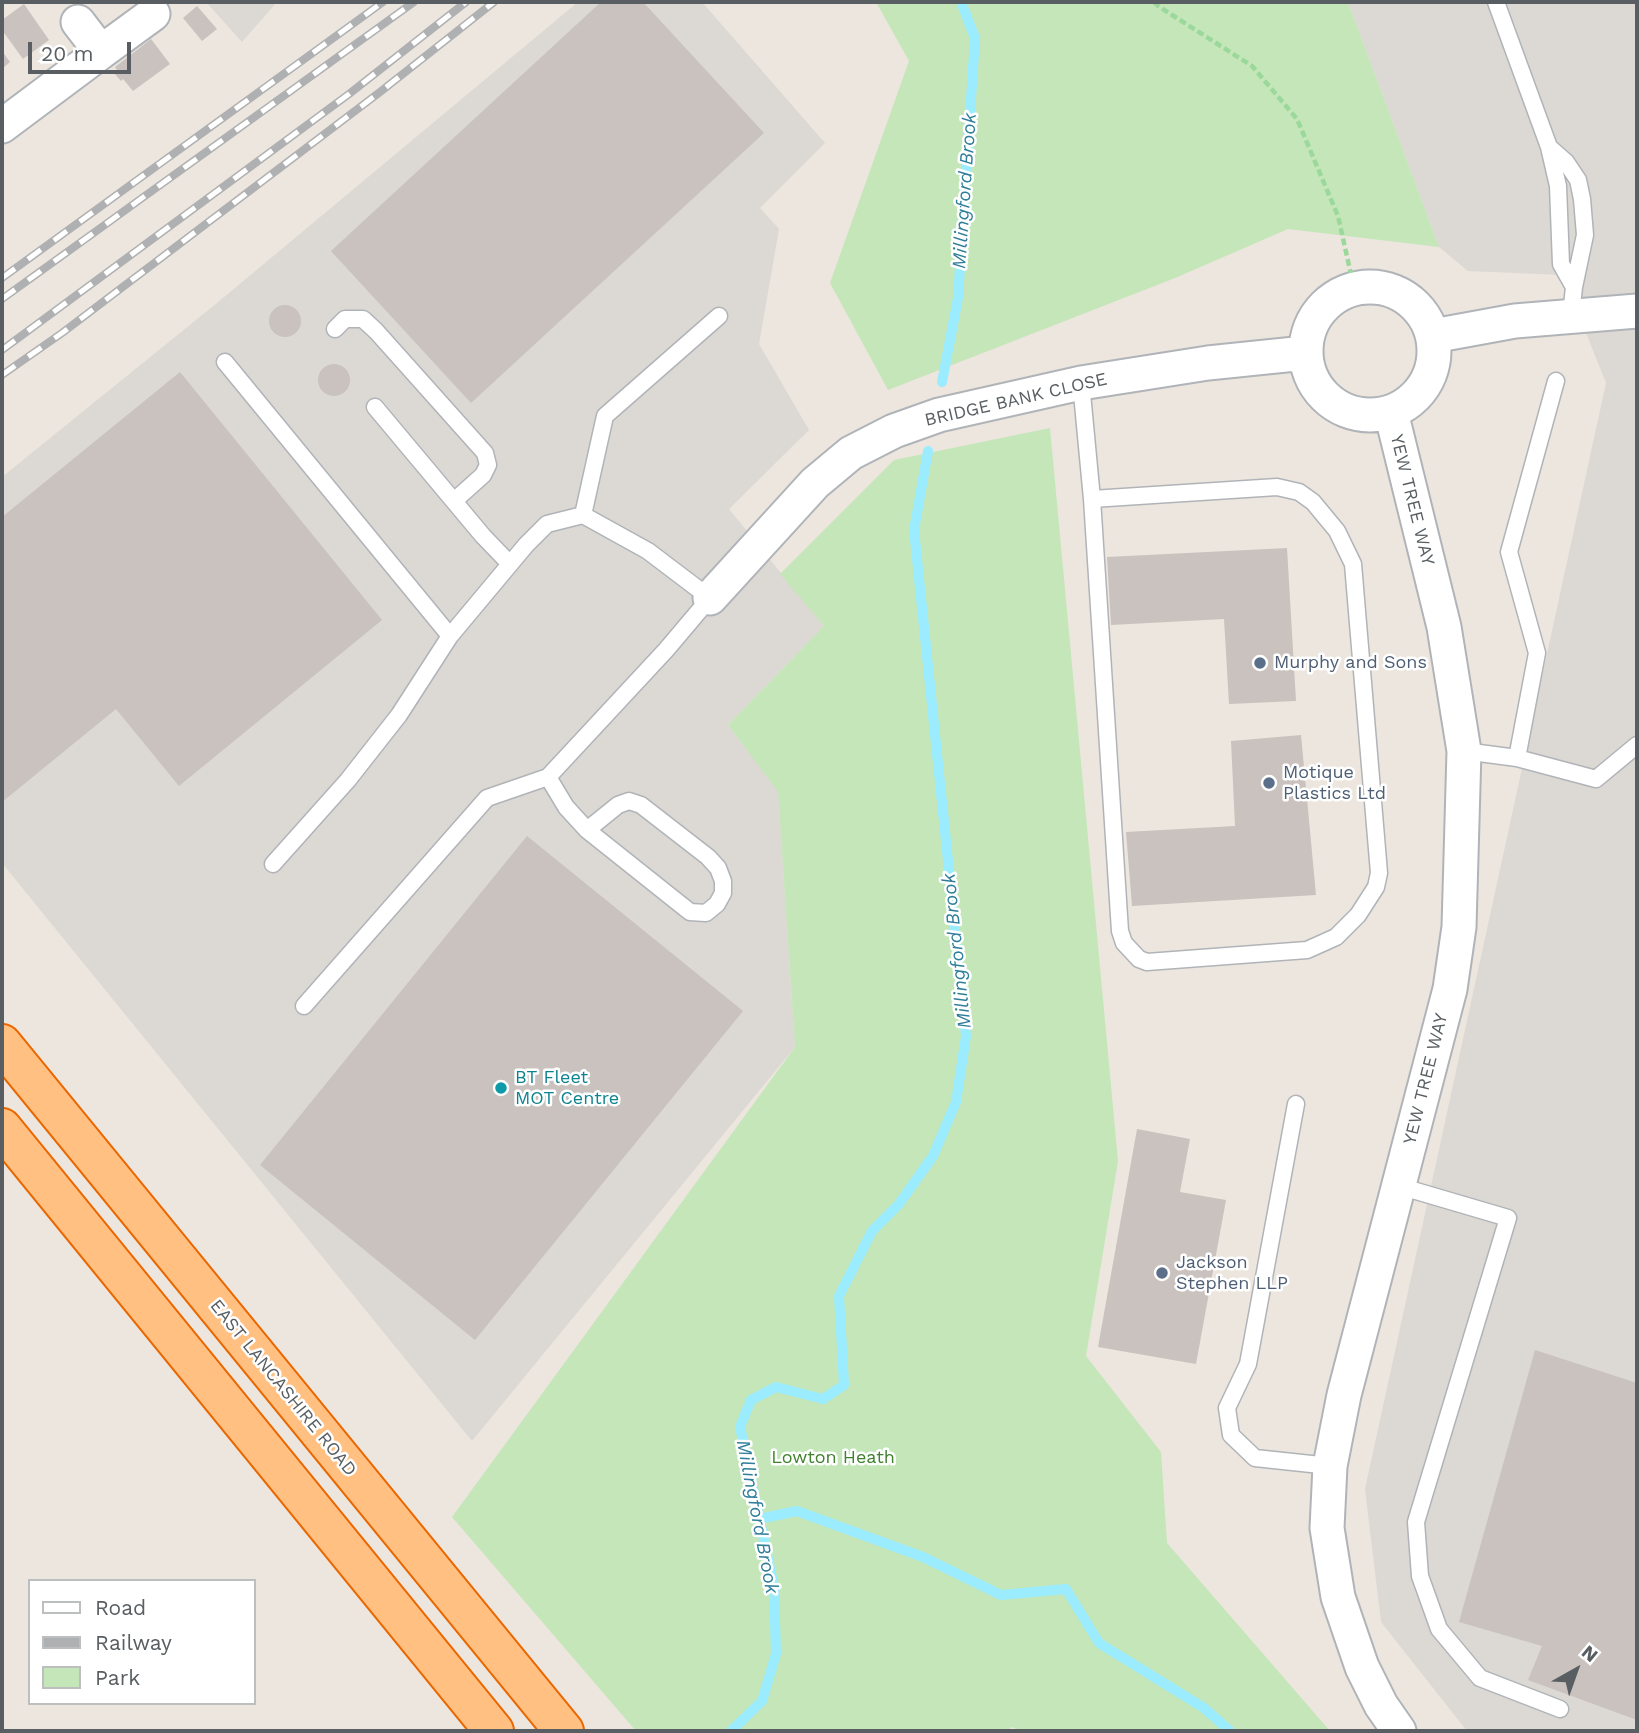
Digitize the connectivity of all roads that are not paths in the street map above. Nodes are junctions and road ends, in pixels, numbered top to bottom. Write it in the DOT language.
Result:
graph roads {
  1 [pos="1496,2"];
  2 [pos="153,14"];
  3 [pos="78,22"];
  4 [pos="101,52"];
  5 [pos="2,126"];
  6 [pos="1549,148"];
  7 [pos="1572,301"];
  8 [pos="1637,311"];
  9 [pos="719,316"];
  10 [pos="335,329"];
  11 [pos="1433,336"];
  12 [pos="1305,353"];
  13 [pos="225,362"];
  14 [pos="1556,381"];
  15 [pos="1081,383"];
  16 [pos="375,407"];
  17 [pos="1391,412"];
  18 [pos="1093,499"];
  19 [pos="454,502"];
  20 [pos="583,515"];
  21 [pos="510,564"];
  22 [pos="710,598"];
  23 [pos="450,636"];
  24 [pos="1637,745"];
  25 [pos="1464,751"];
  26 [pos="1517,758"];
  27 [pos="548,777"];
  28 [pos="587,831"];
  29 [pos="273,864"];
  30 [pos="304,1006"];
  31 [pos="2,1044"];
  32 [pos="1296,1104"];
  33 [pos="2,1128"];
  34 [pos="1399,1186"];
  35 [pos="1331,1466"];
  36 [pos="1560,1709"];
  37 [pos="494,1731"];
  38 [pos="564,1731"];
  39 [pos="1399,1731"];
  1 -- 6 [label="lane"];
  2 -- 4 [label="street"];
  3 -- 4 [label="street"];
  4 -- 5 [label="street"];
  6 -- 7 [label="lane"];
  6 -- 7 [label="lane"];
  7 -- 8 [label="street"];
  7 -- 11 [label="street"];
  9 -- 20 [label="lane"];
  10 -- 19 [label="lane"];
  11 -- 12 [label="street"];
  11 -- 17 [label="street, YEW TREE WAY"];
  12 -- 15 [label="street, BRIDGE BANK CLOSE"];
  12 -- 17 [label="street, YEW TREE WAY"];
  13 -- 23 [label="lane"];
  14 -- 26 [label="lane"];
  15 -- 18 [label="lane"];
  15 -- 22 [label="street, BRIDGE BANK CLOSE"];
  16 -- 19 [label="lane"];
  17 -- 25 [label="street, YEW TREE WAY"];
  18 -- 18 [label="lane"];
  19 -- 21 [label="lane"];
  20 -- 21 [label="lane"];
  20 -- 22 [label="lane"];
  21 -- 23 [label="lane"];
  22 -- 27 [label="lane"];
  23 -- 29 [label="lane"];
  24 -- 26 [label="lane"];
  25 -- 26 [label="lane"];
  25 -- 34 [label="street, YEW TREE WAY"];
  27 -- 28 [label="lane"];
  27 -- 30 [label="lane"];
  28 -- 28 [label="lane"];
  31 -- 38 [label="highway, EAST LANCASHIRE ROAD"];
  32 -- 35 [label="lane"];
  33 -- 37 [label="highway"];
  34 -- 35 [label="street, YEW TREE WAY"];
  34 -- 36 [label="lane"];
  35 -- 39 [label="street, YEW TREE WAY"];
}
